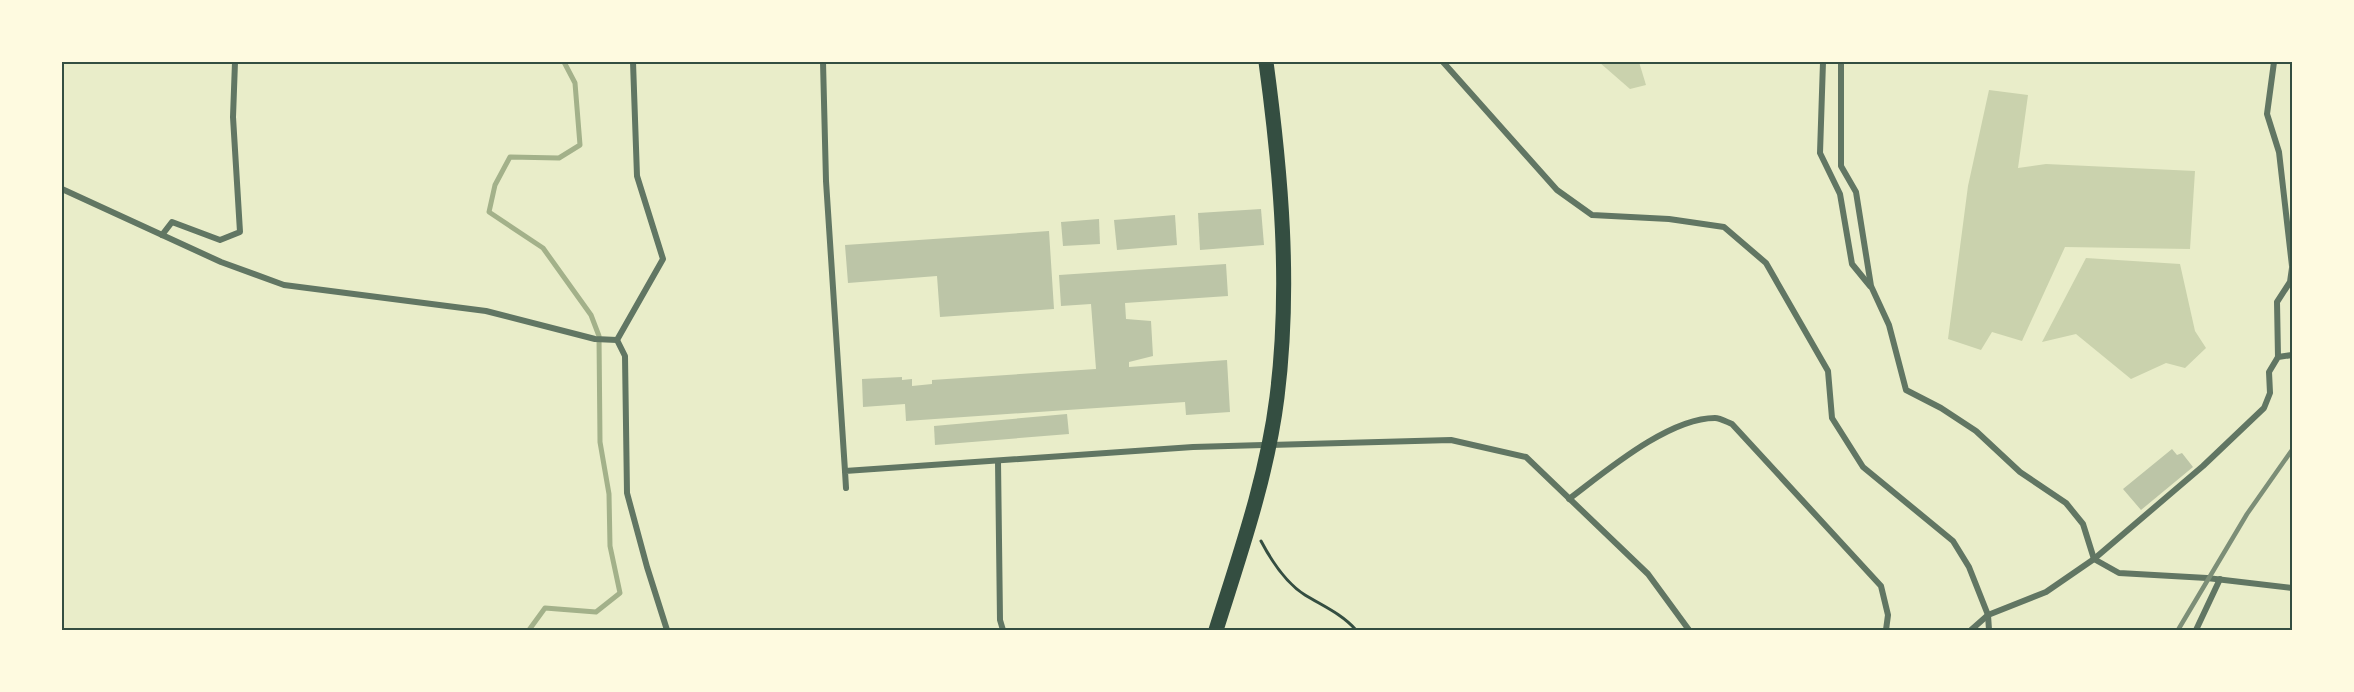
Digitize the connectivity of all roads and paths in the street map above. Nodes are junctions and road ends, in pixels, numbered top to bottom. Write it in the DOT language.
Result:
graph roads {
  1 [pos="234,62"];
  2 [pos="633,62"];
  3 [pos="823,62"];
  4 [pos="1266,62"];
  5 [pos="1443,62"];
  6 [pos="1823,62"];
  7 [pos="1841,62"];
  8 [pos="2274,62"];
  9 [pos="62,189"];
  10 [pos="162,235"];
  11 [pos="2292,267"];
  12 [pos="1871,286"];
  13 [pos="616,340"];
  14 [pos="2292,355"];
  15 [pos="2278,357"];
  16 [pos="1268,445"];
  17 [pos="998,461"];
  18 [pos="844,471"];
  19 [pos="846,488"];
  20 [pos="1569,499"];
  21 [pos="1248,529"];
  22 [pos="2094,559"];
  23 [pos="2220,579"];
  24 [pos="2292,588"];
  25 [pos="1988,615"];
  26 [pos="667,630"];
  27 [pos="1003,630"];
  28 [pos="1216,630"];
  29 [pos="1356,630"];
  30 [pos="1689,630"];
  31 [pos="1886,630"];
  32 [pos="1971,630"];
  33 [pos="1989,630"];
  34 [pos="2196,630"];
  1 -- 10 [label="street"];
  2 -- 13 [label="street"];
  3 -- 18 [label="street"];
  4 -- 16 [label="main road"];
  5 -- 25 [label="street"];
  6 -- 12 [label="street"];
  7 -- 12 [label="street"];
  8 -- 11 [label="street"];
  9 -- 10 [label="street"];
  10 -- 13 [label="street"];
  11 -- 15 [label="street"];
  12 -- 22 [label="street"];
  13 -- 26 [label="street"];
  14 -- 15 [label="street"];
  15 -- 22 [label="street"];
  16 -- 17 [label="street"];
  16 -- 20 [label="street"];
  16 -- 21 [label="main road"];
  17 -- 18 [label="street"];
  17 -- 27 [label="street"];
  18 -- 19 [label="street"];
  20 -- 30 [label="street"];
  20 -- 31 [label="street"];
  21 -- 28 [label="main road"];
  21 -- 29 [label="path"];
  22 -- 23 [label="street"];
  22 -- 25 [label="street"];
  23 -- 24 [label="street"];
  23 -- 34 [label="street"];
  25 -- 32 [label="street"];
  25 -- 33 [label="street"];
}
